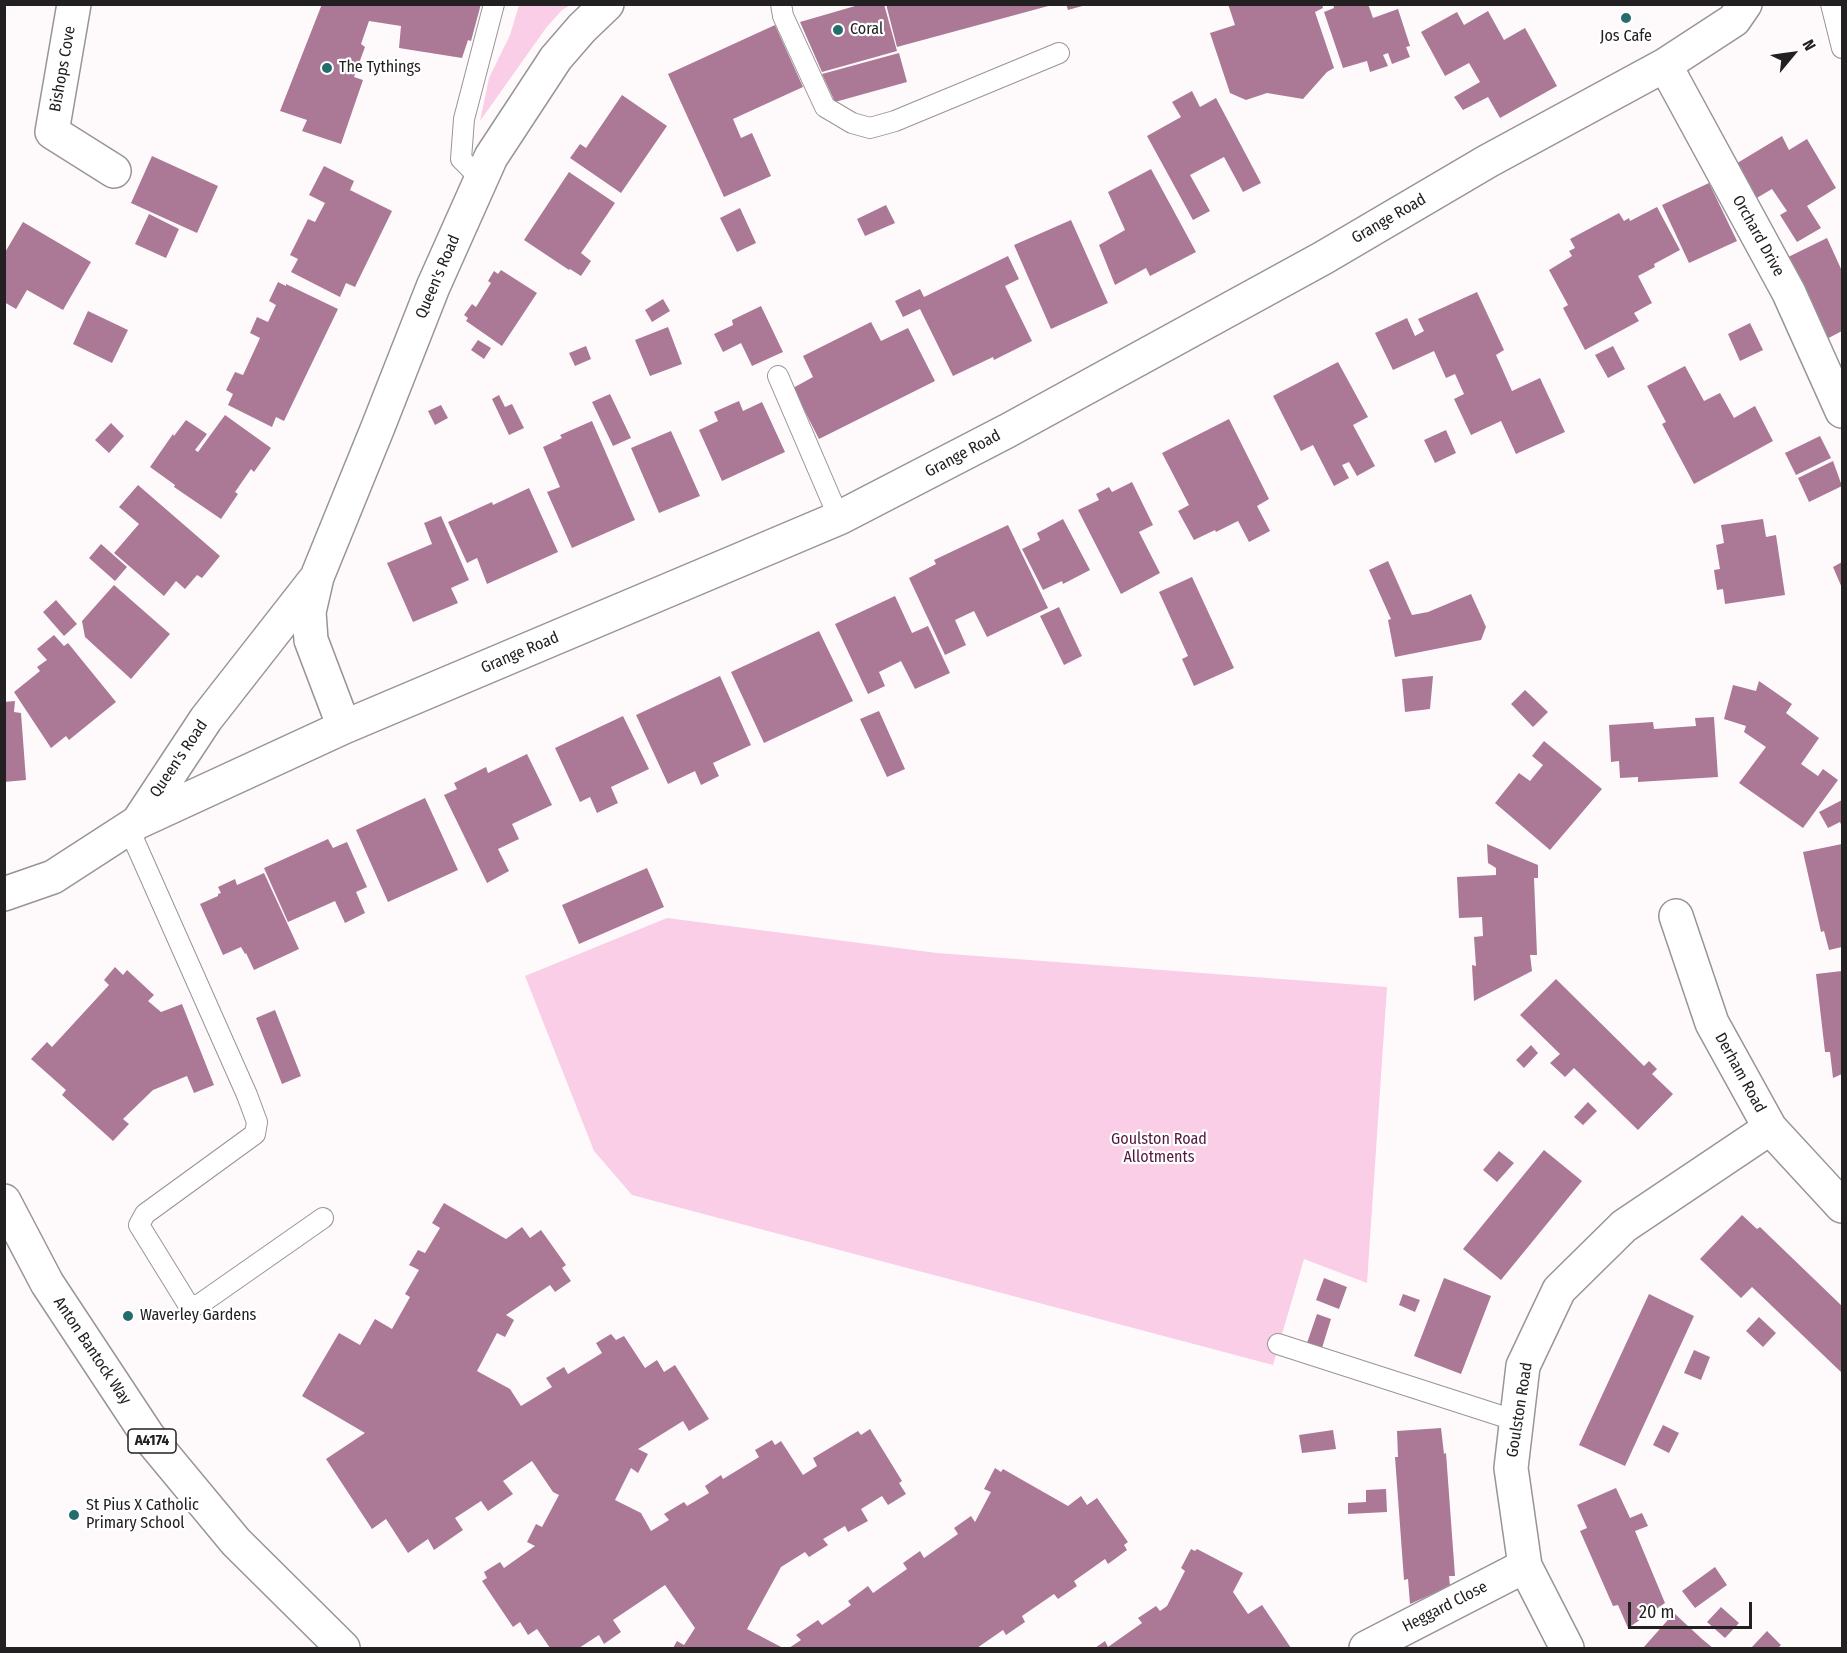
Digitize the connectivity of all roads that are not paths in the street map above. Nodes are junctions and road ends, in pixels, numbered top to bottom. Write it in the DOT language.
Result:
graph roads {
  1 [pos="74,4"];
  2 [pos="494,4"];
  3 [pos="607,4"];
  4 [pos="781,4"];
  5 [pos="1744,4"];
  6 [pos="1832,4"];
  7 [pos="1842,48"];
  8 [pos="1059,53"];
  9 [pos="1665,65"];
  10 [pos="114,171"];
  11 [pos="481,179"];
  12 [pos="778,376"];
  13 [pos="1842,411"];
  14 [pos="839,518"];
  15 [pos="317,578"];
  16 [pos="344,727"];
  17 [pos="133,825"];
  18 [pos="4,894"];
  19 [pos="1676,916"];
  20 [pos="1770,1128"];
  21 [pos="4,1201"];
  22 [pos="1842,1206"];
  23 [pos="323,1218"];
  24 [pos="1278,1344"];
  25 [pos="1517,1420"];
  26 [pos="1525,1566"];
  27 [pos="342,1648"];
  28 [pos="1366,1648"];
  29 [pos="1567,1648"];
  1 -- 10 [label="main road, Bishops Cove"];
  2 -- 11 [label="lane"];
  3 -- 11 [label="main road, Queen's Road"];
  4 -- 8 [label="lane"];
  5 -- 9 [label="main road, Grange Road"];
  6 -- 7 [label="lane"];
  9 -- 13 [label="main road, Orchard Drive"];
  9 -- 14 [label="main road, Grange Road"];
  11 -- 15 [label="main road, Queen's Road"];
  12 -- 14 [label="lane"];
  14 -- 16 [label="main road, Grange Road"];
  15 -- 16 [label="main road, Queen's Road"];
  15 -- 17 [label="main road, Queen's Road"];
  16 -- 17 [label="main road, Grange Road"];
  17 -- 18 [label="main road, Queen's Road"];
  17 -- 23 [label="lane"];
  19 -- 20 [label="main road, Derham Road"];
  20 -- 22 [label="main road, Derham Road"];
  20 -- 25 [label="main road, Goulston Road"];
  21 -- 27 [label="main road, Anton Bantock Way / A4174"];
  24 -- 25 [label="lane"];
  25 -- 26 [label="main road, Goulston Road"];
  26 -- 28 [label="main road, Heggard Close"];
  26 -- 29 [label="main road, Goulston Road"];
}
